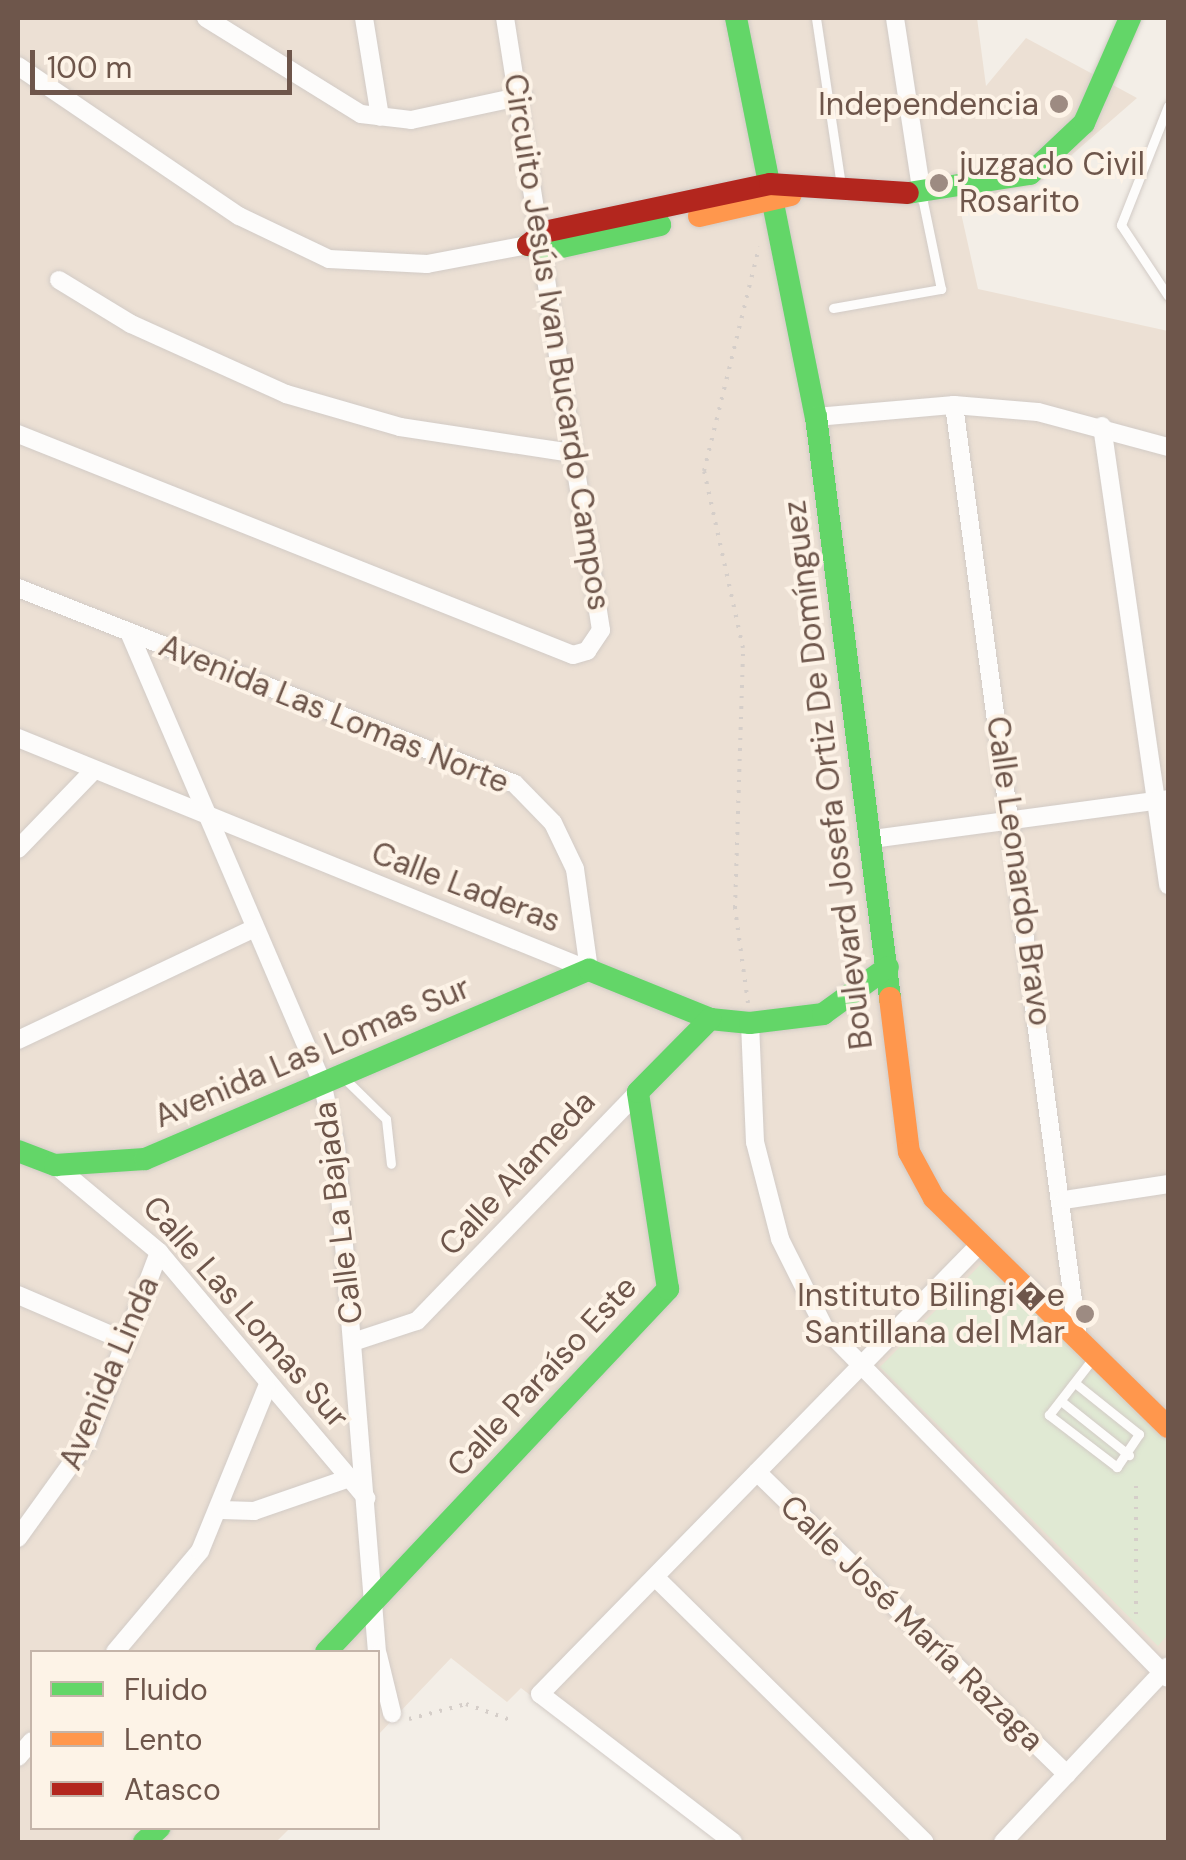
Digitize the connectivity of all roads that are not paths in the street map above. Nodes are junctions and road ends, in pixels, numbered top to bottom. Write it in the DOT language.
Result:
graph roads {
  1 [pos="206,18"];
  2 [pos="364,18"];
  3 [pos="505,18"];
  4 [pos="736,18"];
  5 [pos="816,18"];
  6 [pos="895,18"];
  7 [pos="1130,18"];
  8 [pos="18,66"];
  9 [pos="523,96"];
  10 [pos="1168,106"];
  11 [pos="380,117"];
  12 [pos="841,188"];
  13 [pos="922,194"];
  14 [pos="766,197"];
  15 [pos="540,242"];
  16 [pos="59,280"];
  17 [pos="1168,296"];
  18 [pos="833,308"];
  19 [pos="954,405"];
  20 [pos="816,417"];
  21 [pos="1102,426"];
  22 [pos="18,434"];
  23 [pos="1168,447"];
  24 [pos="572,454"];
  25 [pos="23,590"];
  26 [pos="18,610"];
  27 [pos="129,632"];
  28 [pos="18,738"];
  29 [pos="92,772"];
  30 [pos="1162,801"];
  31 [pos="1011,822"];
  32 [pos="217,824"];
  33 [pos="873,839"];
  34 [pos="18,849"];
  35 [pos="1168,884"];
  36 [pos="255,928"];
  37 [pos="888,966"];
  38 [pos="588,970"];
  39 [pos="710,1019"];
  40 [pos="750,1023"];
  41 [pos="18,1040"];
  42 [pos="331,1079"];
  43 [pos="638,1092"];
  44 [pos="18,1151"];
  45 [pos="392,1164"];
  46 [pos="55,1165"];
  47 [pos="1168,1184"];
  48 [pos="1064,1200"];
  49 [pos="978,1245"];
  50 [pos="158,1252"];
  51 [pos="18,1296"];
  52 [pos="1078,1338"];
  53 [pos="127,1342"];
  54 [pos="352,1342"];
  55 [pos="1095,1354"];
  56 [pos="857,1370"];
  57 [pos="1075,1383"];
  58 [pos="267,1387"];
  59 [pos="1061,1401"];
  60 [pos="1168,1427"];
  61 [pos="1129,1455"];
  62 [pos="757,1472"];
  63 [pos="347,1479"];
  64 [pos="366,1498"];
  65 [pos="222,1510"];
  66 [pos="18,1538"];
  67 [pos="655,1577"];
  68 [pos="371,1605"];
  69 [pos="117,1650"];
  70 [pos="328,1650"];
  71 [pos="377,1650"];
  72 [pos="380,1666"];
  73 [pos="1167,1672"];
  74 [pos="392,1713"];
  75 [pos="1068,1774"];
  76 [pos="733,1842"];
  77 [pos="924,1842"];
  78 [pos="1003,1842"];
  1 -- 11 [label="street"];
  2 -- 11 [label="street"];
  3 -- 9 [label="street, Circuito Jesús Ivan Bucardo Campos"];
  4 -- 14 [label="street, Boulevard Josefa Ortiz De Domínguez"];
  5 -- 12 [label="lane"];
  6 -- 13 [label="street"];
  7 -- 13 [label="street"];
  8 -- 15 [label="street"];
  9 -- 11 [label="street"];
  9 -- 15 [label="street, Circuito Jesús Ivan Bucardo Campos"];
  10 -- 17 [label="lane"];
  12 -- 13 [label="street"];
  12 -- 14 [label="street"];
  13 -- 18 [label="lane"];
  14 -- 15 [label="street"];
  14 -- 20 [label="street, Boulevard Josefa Ortiz De Domínguez"];
  15 -- 24 [label="street, Circuito Jesús Ivan Bucardo Campos"];
  16 -- 24 [label="street"];
  19 -- 20 [label="street"];
  19 -- 21 [label="street"];
  19 -- 31 [label="street, Calle Leonardo Bravo"];
  20 -- 33 [label="street, Boulevard Josefa Ortiz De Domínguez"];
  21 -- 23 [label="street"];
  21 -- 30 [label="street"];
  22 -- 24 [label="street, Circuito Jesús Ivan Bucardo Campos"];
  25 -- 26 [label="street"];
  25 -- 27 [label="street, Avenida Las Lomas Norte"];
  27 -- 32 [label="street, Calle La Bajada"];
  27 -- 38 [label="street, Avenida Las Lomas Norte"];
  28 -- 29 [label="street, Calle Laderas"];
  29 -- 32 [label="street, Calle Laderas"];
  29 -- 34 [label="street"];
  30 -- 31 [label="street"];
  30 -- 35 [label="street"];
  31 -- 33 [label="street"];
  31 -- 48 [label="street, Calle Leonardo Bravo"];
  32 -- 36 [label="street, Calle La Bajada"];
  32 -- 38 [label="street, Calle Laderas"];
  33 -- 37 [label="street, Boulevard Josefa Ortiz De Domínguez"];
  36 -- 41 [label="street"];
  36 -- 42 [label="street, Calle La Bajada"];
  37 -- 40 [label="street, Calle Laderas"];
  37 -- 49 [label="street, Boulevard Josefa Ortiz De Domínguez"];
  38 -- 39 [label="street, Calle Laderas"];
  38 -- 42 [label="street, Avenida Las Lomas Sur"];
  39 -- 40 [label="street, Calle Laderas"];
  39 -- 43 [label="street, Calle Alameda"];
  40 -- 56 [label="street"];
  42 -- 45 [label="lane"];
  42 -- 46 [label="street, Avenida Las Lomas Sur"];
  42 -- 54 [label="street, Calle La Bajada"];
  43 -- 54 [label="street, Calle Alameda"];
  43 -- 68 [label="street, Calle Paraíso Este"];
  44 -- 46 [label="street, Calle Las Lomas Sur"];
  46 -- 50 [label="street, Calle Las Lomas Sur"];
  47 -- 48 [label="street"];
  48 -- 52 [label="street, Calle Leonardo Bravo"];
  49 -- 52 [label="street, Boulevard Josefa Ortiz De Domínguez"];
  49 -- 56 [label="street"];
  50 -- 53 [label="street, Avenida Linda"];
  50 -- 58 [label="street, Calle Las Lomas Sur"];
  51 -- 53 [label="street"];
  52 -- 55 [label="street, Boulevard Josefa Ortiz De Domínguez"];
  53 -- 66 [label="street, Avenida Linda"];
  54 -- 64 [label="street, Calle La Bajada"];
  55 -- 57 [label="lane"];
  55 -- 60 [label="street, Boulevard Josefa Ortiz De Domínguez"];
  56 -- 62 [label="street"];
  56 -- 73 [label="street"];
  57 -- 59 [label="lane"];
  57 -- 61 [label="lane"];
  58 -- 63 [label="street, Calle Las Lomas Sur"];
  58 -- 65 [label="street"];
  59 -- 61 [label="lane"];
  59 -- 61 [label="lane"];
  62 -- 67 [label="street"];
  62 -- 75 [label="street, Calle José María Razaga"];
  63 -- 64 [label="street, Calle Las Lomas Sur"];
  63 -- 65 [label="street"];
  64 -- 68 [label="street, Calle La Bajada"];
  65 -- 69 [label="street"];
  67 -- 76 [label="street"];
  67 -- 77 [label="street"];
  68 -- 70 [label="street, Calle Paraíso Este"];
  68 -- 71 [label="street, Calle La Bajada"];
  72 -- 74 [label="street, Calle La Bajada"];
  73 -- 75 [label="street"];
  75 -- 78 [label="street"];
}
